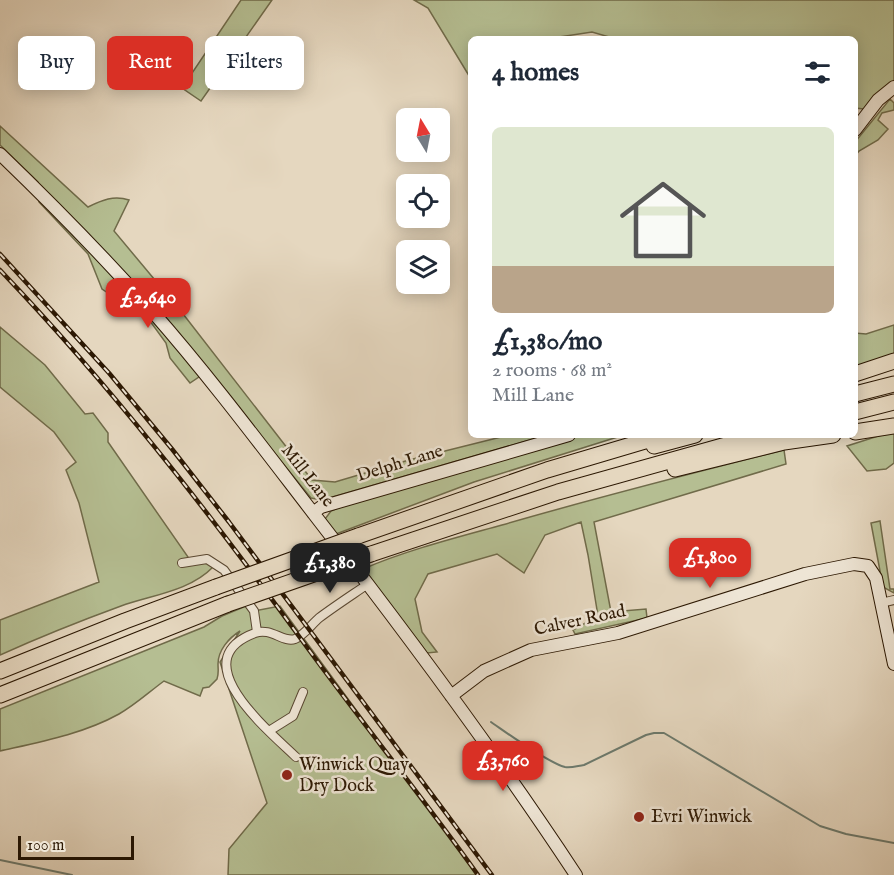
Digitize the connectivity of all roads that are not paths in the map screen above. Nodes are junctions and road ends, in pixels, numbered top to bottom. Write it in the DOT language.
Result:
graph roads {
  1 [pos="894,87"];
  2 [pos="858,126"];
  3 [pos="0,154"];
  4 [pos="894,361"];
  5 [pos="858,374"];
  6 [pos="894,384"];
  7 [pos="858,393"];
  8 [pos="894,402"];
  9 [pos="858,411"];
  10 [pos="894,426"];
  11 [pos="858,432"];
  12 [pos="558,438"];
  13 [pos="655,438"];
  14 [pos="685,438"];
  15 [pos="751,438"];
  16 [pos="816,438"];
  17 [pos="444,507"];
  18 [pos="313,513"];
  19 [pos="454,526"];
  20 [pos="182,563"];
  21 [pos="368,584"];
  22 [pos="894,600"];
  23 [pos="881,603"];
  24 [pos="257,632"];
  25 [pos="894,664"];
  26 [pos="0,671"];
  27 [pos="303,692"];
  28 [pos="0,695"];
  29 [pos="451,696"];
  30 [pos="269,731"];
  31 [pos="296,757"];
  32 [pos="576,875"];
  1 -- 2 [label="street"];
  3 -- 18 [label="street, Mill Lane"];
  4 -- 5 [label="highway"];
  6 -- 7 [label="highway"];
  8 -- 9 [label="highway"];
  10 -- 11 [label="highway"];
  12 -- 18 [label="street, Delph Lane"];
  13 -- 17 [label="highway"];
  14 -- 17 [label="highway"];
  15 -- 19 [label="highway"];
  16 -- 19 [label="highway"];
  17 -- 26 [label="highway, bridge"];
  18 -- 21 [label="street, Mill Lane"];
  19 -- 28 [label="highway, bridge"];
  20 -- 24 [label="street"];
  21 -- 24 [label="street"];
  21 -- 29 [label="street, Mill Lane"];
  22 -- 23 [label="street"];
  23 -- 25 [label="street, Calver Road"];
  23 -- 29 [label="street, Calver Road"];
  24 -- 30 [label="street"];
  27 -- 30 [label="street"];
  29 -- 32 [label="street, Mill Lane"];
  30 -- 31 [label="street"];
}
